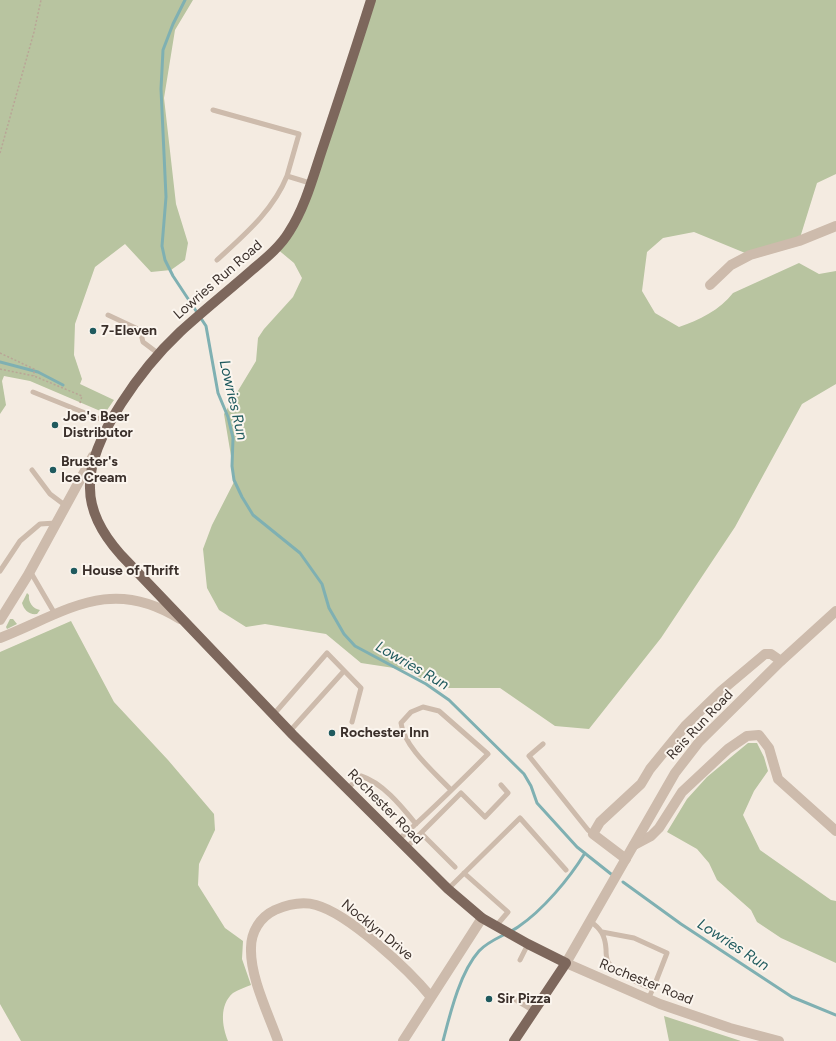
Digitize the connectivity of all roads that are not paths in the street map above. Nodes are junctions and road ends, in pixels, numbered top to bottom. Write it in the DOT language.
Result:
graph roads {
  1 [pos="370,0"];
  2 [pos="213,110"];
  3 [pos="287,176"];
  4 [pos="310,183"];
  5 [pos="836,226"];
  6 [pos="217,260"];
  7 [pos="710,285"];
  8 [pos="108,315"];
  9 [pos="159,354"];
  10 [pos="33,392"];
  11 [pos="111,424"];
  12 [pos="102,441"];
  13 [pos="32,470"];
  14 [pos="66,506"];
  15 [pos="57,523"];
  16 [pos="0,571"];
  17 [pos="30,571"];
  18 [pos="836,611"];
  19 [pos="55,614"];
  20 [pos="0,620"];
  21 [pos="188,624"];
  22 [pos="0,638"];
  23 [pos="781,661"];
  24 [pos="344,671"];
  25 [pos="274,714"];
  26 [pos="352,722"];
  27 [pos="290,731"];
  28 [pos="543,744"];
  29 [pos="501,785"];
  30 [pos="347,789"];
  31 [pos="451,790"];
  32 [pos="416,824"];
  33 [pos="836,830"];
  34 [pos="421,833"];
  35 [pos="593,834"];
  36 [pos="398,840"];
  37 [pos="634,845"];
  38 [pos="406,848"];
  39 [pos="626,860"];
  40 [pos="455,867"];
  41 [pos="566,870"];
  42 [pos="464,873"];
  43 [pos="448,889"];
  44 [pos="482,918"];
  45 [pos="590,921"];
  46 [pos="505,931"];
  47 [pos="602,932"];
  48 [pos="528,944"];
  49 [pos="520,960"];
  50 [pos="566,963"];
  51 [pos="653,990"];
  52 [pos="431,997"];
  53 [pos="648,999"];
  54 [pos="516,1000"];
  55 [pos="534,1011"];
  56 [pos="278,1041"];
  57 [pos="403,1041"];
  58 [pos="514,1041"];
  59 [pos="779,1041"];
  1 -- 4 [label="main road, Lowries Run Road"];
  2 -- 3 [label="lane"];
  3 -- 4 [label="lane"];
  3 -- 6 [label="lane"];
  4 -- 9 [label="main road, Lowries Run Road"];
  5 -- 7 [label="street"];
  8 -- 9 [label="lane"];
  9 -- 11 [label="main road, Lowries Run Road"];
  10 -- 11 [label="lane"];
  11 -- 12 [label="main road, Lowries Run Road"];
  12 -- 14 [label="street, Lowries Run Road"];
  12 -- 21 [label="main road"];
  13 -- 14 [label="lane"];
  14 -- 15 [label="street, Lowries Run Road"];
  15 -- 16 [label="lane"];
  15 -- 17 [label="street, Lowries Run Road"];
  17 -- 19 [label="lane"];
  17 -- 20 [label="street, Lowries Run Road"];
  18 -- 23 [label="street, Reis Run Road"];
  19 -- 21 [label="street, Rochester Road"];
  19 -- 22 [label="street, Rochester Road"];
  21 -- 25 [label="main road, Rochester Road"];
  23 -- 35 [label="street"];
  23 -- 37 [label="street, Reis Run Road"];
  24 -- 25 [label="lane"];
  24 -- 26 [label="lane"];
  24 -- 27 [label="lane"];
  25 -- 27 [label="main road, Rochester Road"];
  27 -- 30 [label="main road, Rochester Road"];
  28 -- 35 [label="lane"];
  29 -- 34 [label="lane"];
  30 -- 32 [label="lane"];
  30 -- 36 [label="main road, Rochester Road"];
  31 -- 31 [label="lane"];
  31 -- 32 [label="lane"];
  32 -- 36 [label="lane"];
  33 -- 37 [label="street"];
  34 -- 38 [label="lane"];
  34 -- 40 [label="lane"];
  35 -- 39 [label="street"];
  36 -- 38 [label="main road, Rochester Road"];
  37 -- 39 [label="street, Reis Run Road"];
  38 -- 43 [label="main road, Rochester Road"];
  39 -- 45 [label="street, Reis Run Road"];
  41 -- 42 [label="lane"];
  42 -- 43 [label="lane"];
  42 -- 46 [label="lane"];
  43 -- 44 [label="main road, Rochester Road"];
  44 -- 46 [label="main road, Rochester Road"];
  44 -- 52 [label="street"];
  45 -- 47 [label="lane"];
  45 -- 50 [label="street, Reis Run Road"];
  46 -- 48 [label="main road, Rochester Road"];
  47 -- 51 [label="lane"];
  47 -- 51 [label="lane"];
  48 -- 49 [label="lane"];
  48 -- 50 [label="main road, Rochester Road"];
  50 -- 53 [label="street, Rochester Road"];
  50 -- 55 [label="main road"];
  51 -- 53 [label="lane"];
  52 -- 56 [label="street, Nocklyn Drive"];
  52 -- 57 [label="street"];
  53 -- 59 [label="street, Rochester Road"];
  54 -- 55 [label="lane"];
  55 -- 58 [label="main road"];
}
